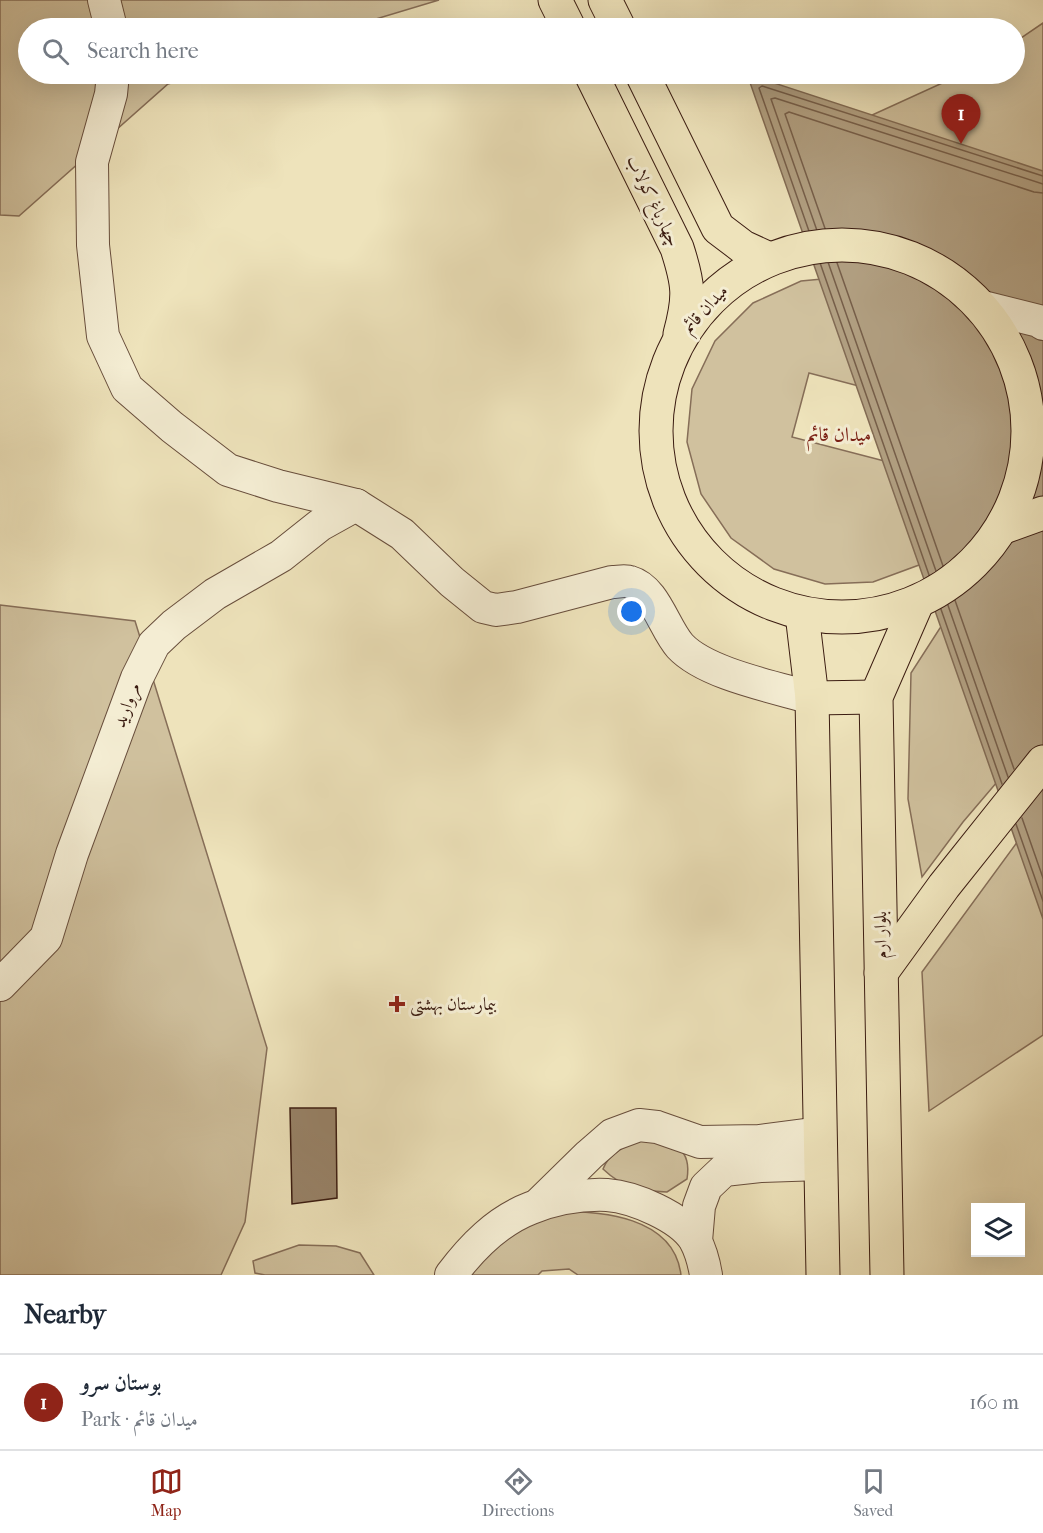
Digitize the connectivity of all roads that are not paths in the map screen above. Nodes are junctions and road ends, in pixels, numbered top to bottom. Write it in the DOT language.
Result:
graph roads {
  1 [pos="104,0"];
  2 [pos="555,0"];
  3 [pos="605,0"];
  4 [pos="108,18"];
  5 [pos="563,18"];
  6 [pos="615,18"];
  7 [pos="112,84"];
  8 [pos="596,84"];
  9 [pos="647,84"];
  10 [pos="767,258"];
  11 [pos="983,307"];
  12 [pos="1043,324"];
  13 [pos="680,334"];
  14 [pos="1036,420"];
  15 [pos="356,505"];
  16 [pos="1043,513"];
  17 [pos="1004,526"];
  18 [pos="917,603"];
  19 [pos="802,614"];
  20 [pos="876,697"];
  21 [pos="812,698"];
  22 [pos="1043,762"];
  23 [pos="882,973"];
  24 [pos="0,985"];
  25 [pos="696,1141"];
  26 [pos="821,1148"];
  27 [pos="537,1206"];
  28 [pos="699,1206"];
  29 [pos="696,1241"];
  30 [pos="451,1275"];
  31 [pos="706,1275"];
  32 [pos="823,1275"];
  33 [pos="887,1275"];
  1 -- 4 [label="street"];
  2 -- 5 [label="main road"];
  3 -- 6 [label="main road"];
  7 -- 15 [label="street"];
  8 -- 13 [label="main road, چهارباغ کولاب"];
  9 -- 10 [label="main road"];
  10 -- 11 [label="main road, میدان قائم"];
  10 -- 13 [label="main road, میدان قائم"];
  11 -- 12 [label="street"];
  11 -- 14 [label="main road, میدان قائم"];
  13 -- 19 [label="main road, میدان قائم"];
  14 -- 17 [label="main road, میدان قائم"];
  15 -- 21 [label="street"];
  15 -- 24 [label="street, مروارید"];
  16 -- 17 [label="main road"];
  17 -- 18 [label="main road, میدان قائم"];
  18 -- 19 [label="main road, میدان قائم"];
  18 -- 20 [label="main road, بلوار ارم"];
  19 -- 21 [label="main road"];
  20 -- 21 [label="main road"];
  20 -- 23 [label="main road, بلوار ارم"];
  21 -- 26 [label="main road"];
  22 -- 23 [label="main road"];
  23 -- 33 [label="main road, بلوار ارم"];
  25 -- 26 [label="street"];
  25 -- 27 [label="street"];
  25 -- 28 [label="street"];
  26 -- 28 [label="street"];
  26 -- 32 [label="main road"];
  27 -- 29 [label="street"];
  27 -- 30 [label="street"];
  28 -- 29 [label="street"];
  29 -- 31 [label="street"];
}
